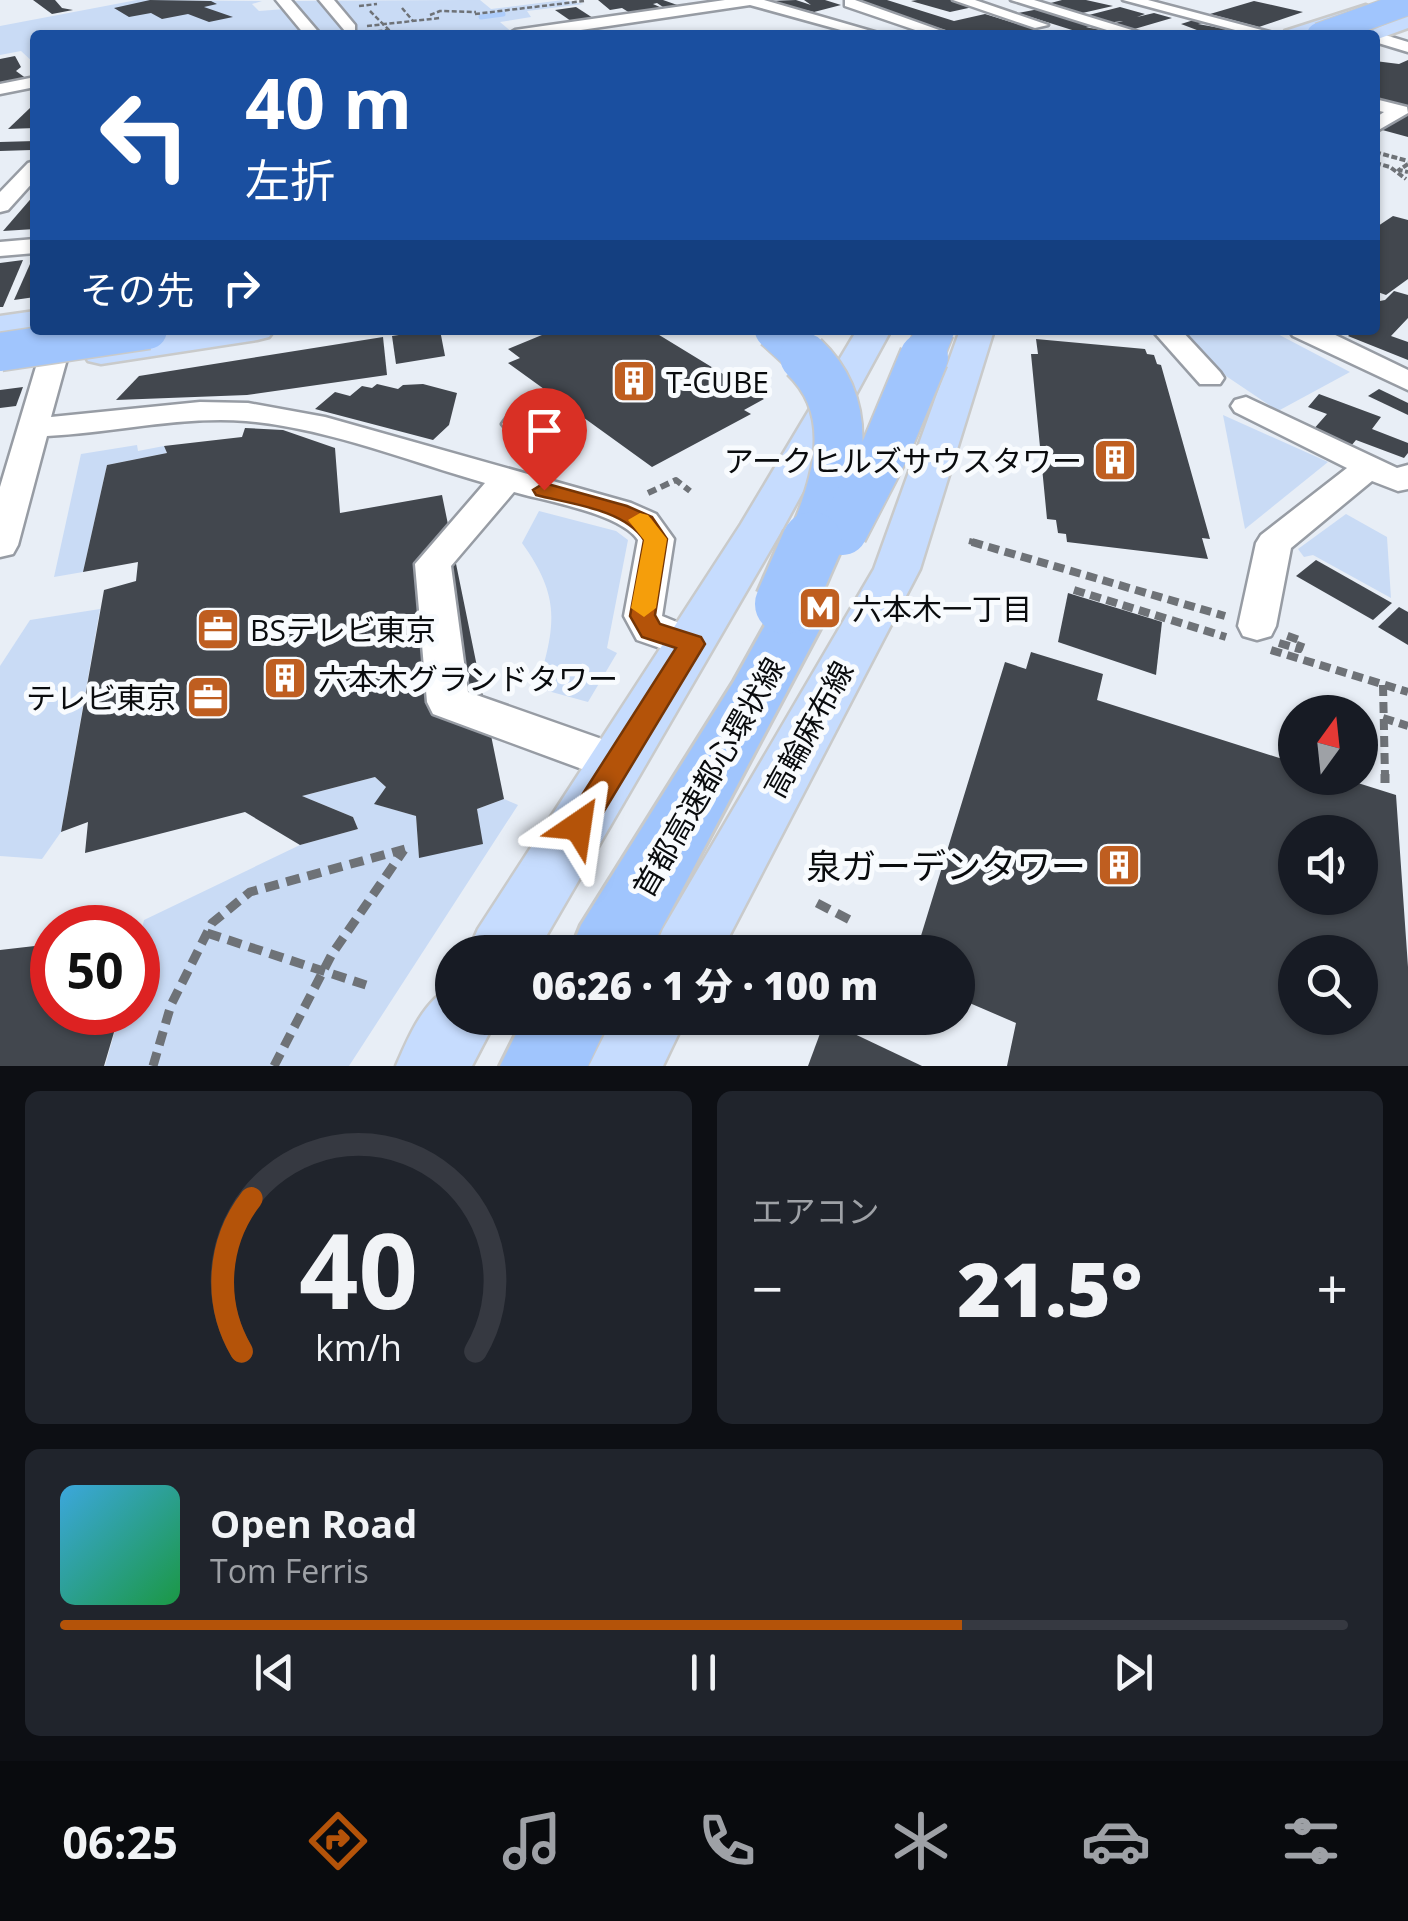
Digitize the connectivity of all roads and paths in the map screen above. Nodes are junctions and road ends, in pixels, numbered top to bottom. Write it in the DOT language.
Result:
graph roads {
  1 [pos="326,0"];
  2 [pos="751,0"];
  3 [pos="840,0"];
  4 [pos="960,0"];
  5 [pos="1007,0"];
  6 [pos="1018,0"];
  7 [pos="1130,0"];
  8 [pos="1397,0"];
  9 [pos="584,1"];
  10 [pos="385,2"];
  11 [pos="287,5"];
  12 [pos="981,6"];
  13 [pos="402,8"];
  14 [pos="434,8"];
  15 [pos="1408,8"];
  16 [pos="370,11"];
  17 [pos="440,11"];
  18 [pos="486,13"];
  19 [pos="421,16"];
  20 [pos="1199,16"];
  21 [pos="504,17"];
  22 [pos="440,18"];
  23 [pos="612,20"];
  24 [pos="412,21"];
  25 [pos="1408,21"];
  26 [pos="382,24"];
  27 [pos="350,28"];
  28 [pos="1056,29"];
  29 [pos="310,30"];
  30 [pos="389,30"];
  31 [pos="548,30"];
  32 [pos="860,30"];
  33 [pos="931,30"];
  34 [pos="1136,30"];
  35 [pos="1151,30"];
  36 [pos="1253,30"];
  37 [pos="1307,30"];
  38 [pos="1335,30"];
  39 [pos="1350,30"];
  40 [pos="1358,30"];
  41 [pos="1380,33"];
  42 [pos="1380,38"];
  43 [pos="1408,47"];
  44 [pos="30,83"];
  45 [pos="0,90"];
  46 [pos="1380,105"];
  47 [pos="1380,123"];
  48 [pos="1380,154"];
  49 [pos="1408,162"];
  50 [pos="1380,164"];
  51 [pos="30,172"];
  52 [pos="1407,176"];
  53 [pos="0,205"];
  54 [pos="30,246"];
  55 [pos="0,249"];
  56 [pos="30,322"];
  57 [pos="0,326"];
  58 [pos="114,335"];
  59 [pos="156,335"];
  60 [pos="781,335"];
  61 [pos="790,335"];
  62 [pos="805,335"];
  63 [pos="871,335"];
  64 [pos="917,335"];
  65 [pos="933,335"];
  66 [pos="975,335"];
  67 [pos="1171,335"];
  68 [pos="1313,335"];
  69 [pos="0,338"];
  70 [pos="55,340"];
  71 [pos="0,352"];
  72 [pos="0,367"];
  73 [pos="1210,378"];
  74 [pos="1408,381"];
  75 [pos="1246,406"];
  76 [pos="826,412"];
  77 [pos="36,424"];
  78 [pos="526,429"];
  79 [pos="800,461"];
  80 [pos="1369,467"];
  81 [pos="1408,475"];
  82 [pos="496,477"];
  83 [pos="922,490"];
  84 [pos="690,491"];
  85 [pos="648,493"];
  86 [pos="760,530"];
  87 [pos="969,541"];
  88 [pos="0,545"];
  89 [pos="897,569"];
  90 [pos="1074,590"];
  91 [pos="794,606"];
  92 [pos="1252,638"];
  93 [pos="692,644"];
  94 [pos="1383,684"];
  95 [pos="1408,692"];
  96 [pos="1383,718"];
  97 [pos="1408,726"];
  98 [pos="617,763"];
  99 [pos="1385,783"];
  100 [pos="817,903"];
  101 [pos="856,922"];
  102 [pos="207,932"];
  103 [pos="511,935"];
  104 [pos="605,935"];
  105 [pos="695,935"];
  106 [pos="320,970"];
  107 [pos="366,985"];
  108 [pos="451,1035"];
  109 [pos="560,1035"];
  110 [pos="642,1035"];
  111 [pos="154,1065"];
  112 [pos="274,1066"];
  113 [pos="432,1066"];
  114 [pos="542,1066"];
  115 [pos="625,1066"];
  1 -- 27 [label="street"];
  2 -- 23 [label="street"];
  2 -- 32 [label="street"];
  3 -- 33 [label="street"];
  4 -- 12 [label="street"];
  5 -- 12 [label="street"];
  6 -- 34 [label="street"];
  7 -- 20 [label="street"];
  8 -- 37 [label="main road"];
  9 -- 18 [label="path"];
  9 -- 23 [label="street"];
  10 -- 16 [label="path"];
  11 -- 29 [label="street"];
  12 -- 28 [label="street"];
  13 -- 24 [label="path"];
  14 -- 17 [label="path"];
  15 -- 38 [label="highway, bridge"];
  15 -- 39 [label="main road"];
  15 -- 40 [label="highway"];
  16 -- 26 [label="path"];
  17 -- 18 [label="path"];
  17 -- 19 [label="path"];
  18 -- 21 [label="path"];
  20 -- 35 [label="street"];
  20 -- 36 [label="street"];
  22 -- 24 [label="path"];
  23 -- 31 [label="street"];
  24 -- 26 [label="path"];
  25 -- 41 [label="main road"];
  26 -- 27 [label="path"];
  26 -- 30 [label="path"];
  42 -- 43 [label="street"];
  44 -- 45 [label="street"];
  46 -- 47 [label="street"];
  48 -- 49 [label="path"];
  49 -- 52 [label="path"];
  50 -- 52 [label="path"];
  51 -- 53 [label="street"];
  54 -- 55 [label="street"];
  56 -- 57 [label="main road"];
  58 -- 71 [label="highway, bridge"];
  59 -- 70 [label="main road"];
  60 -- 91 [label="highway, bridge"];
  61 -- 76 [label="main road"];
  62 -- 91 [label="highway"];
  63 -- 76 [label="main road"];
  64 -- 91 [label="highway, 首都高速都心環状線, bridge"];
  65 -- 91 [label="highway, 首都高速都心環状線, bridge"];
  66 -- 83 [label="main road, 高輪麻布線"];
  67 -- 73 [label="street"];
  68 -- 74 [label="street"];
  69 -- 70 [label="highway"];
  70 -- 72 [label="main road"];
  70 -- 77 [label="street"];
  75 -- 80 [label="street"];
  76 -- 79 [label="main road"];
  77 -- 82 [label="street"];
  77 -- 88 [label="street"];
  78 -- 82 [label="street"];
  79 -- 83 [label="main road"];
  79 -- 86 [label="main road"];
  80 -- 81 [label="street"];
  80 -- 92 [label="street"];
  82 -- 93 [label="street"];
  82 -- 98 [label="street"];
  83 -- 89 [label="main road, 高輪麻布線"];
  84 -- 85 [label="path"];
  86 -- 89 [label="main road"];
  86 -- 93 [label="main road"];
  87 -- 92 [label="path"];
  89 -- 105 [label="main road, 高輪麻布線"];
  90 -- 92 [label="path"];
  91 -- 104 [label="highway, 首都高速都心環状線"];
  92 -- 94 [label="path"];
  93 -- 98 [label="main road"];
  94 -- 95 [label="path"];
  94 -- 96 [label="path"];
  96 -- 97 [label="path"];
  96 -- 99 [label="path"];
  98 -- 103 [label="main road"];
  100 -- 101 [label="path"];
  102 -- 106 [label="path"];
  102 -- 106 [label="path"];
  102 -- 111 [label="path"];
  106 -- 107 [label="path"];
  106 -- 112 [label="path"];
  108 -- 113 [label="main road"];
  109 -- 114 [label="highway"];
  110 -- 115 [label="main road"];
}
